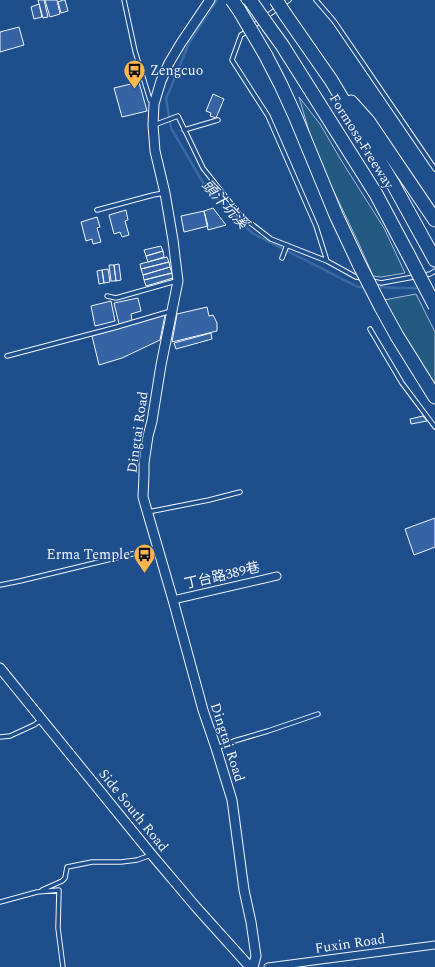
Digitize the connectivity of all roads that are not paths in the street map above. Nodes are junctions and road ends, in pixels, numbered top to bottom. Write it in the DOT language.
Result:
graph roads {
  1 [pos="124,0"];
  2 [pos="210,0"];
  3 [pos="232,0"];
  4 [pos="250,0"];
  5 [pos="276,0"];
  6 [pos="288,0"];
  7 [pos="316,0"];
  8 [pos="330,80"];
  9 [pos="154,104"];
  10 [pos="218,120"];
  11 [pos="153,125"];
  12 [pos="184,130"];
  13 [pos="435,169"];
  14 [pos="165,193"];
  15 [pos="97,210"];
  16 [pos="435,220"];
  17 [pos="287,245"];
  18 [pos="432,255"];
  19 [pos="282,258"];
  20 [pos="326,261"];
  21 [pos="435,271"];
  22 [pos="178,281"];
  23 [pos="107,296"];
  24 [pos="435,306"];
  25 [pos="172,310"];
  26 [pos="370,329"];
  27 [pos="7,356"];
  28 [pos="435,397"];
  29 [pos="435,427"];
  30 [pos="240,492"];
  31 [pos="147,512"];
  32 [pos="158,548"];
  33 [pos="277,576"];
  34 [pos="0,585"];
  35 [pos="173,600"];
  36 [pos="0,668"];
  37 [pos="318,714"];
  38 [pos="42,719"];
  39 [pos="0,738"];
  40 [pos="216,748"];
  41 [pos="152,855"];
  42 [pos="37,892"];
  43 [pos="0,902"];
  44 [pos="435,945"];
  45 [pos="63,967"];
  46 [pos="251,967"];
  47 [pos="268,967"];
  1 -- 9 [label="lane"];
  2 -- 9 [label="street, Dingtai Road"];
  3 -- 28 [label="highway, bridge"];
  4 -- 24 [label="highway, Formosa Freeway, bridge"];
  5 -- 8 [label="highway, Formosa Freeway, bridge"];
  6 -- 20 [label="lane"];
  7 -- 13 [label="lane"];
  8 -- 16 [label="highway"];
  8 -- 18 [label="highway, Formosa Freeway"];
  9 -- 11 [label="street, Dingtai Road"];
  10 -- 12 [label="lane"];
  11 -- 12 [label="lane"];
  11 -- 14 [label="street, Dingtai Road"];
  12 -- 17 [label="lane"];
  14 -- 15 [label="lane"];
  14 -- 22 [label="street, Dingtai Road"];
  17 -- 19 [label="lane"];
  17 -- 20 [label="lane"];
  20 -- 21 [label="lane"];
  22 -- 23 [label="lane"];
  22 -- 25 [label="street, Dingtai Road"];
  25 -- 27 [label="lane"];
  25 -- 31 [label="street, Dingtai Road"];
  26 -- 29 [label="lane"];
  30 -- 31 [label="lane"];
  31 -- 32 [label="street, Dingtai Road"];
  32 -- 34 [label="lane"];
  32 -- 35 [label="street, Dingtai Road"];
  33 -- 35 [label="street, 丁台路389巷"];
  35 -- 40 [label="street, Dingtai Road"];
  36 -- 38 [label="street, Side South Road"];
  37 -- 40 [label="lane"];
  38 -- 39 [label="lane"];
  38 -- 41 [label="street, Side South Road"];
  40 -- 46 [label="street, Dingtai Road"];
  41 -- 42 [label="lane"];
  41 -- 46 [label="street, Side South Road"];
  42 -- 43 [label="lane"];
  42 -- 45 [label="lane"];
  44 -- 47 [label="street, Fuxin Road"];
}
